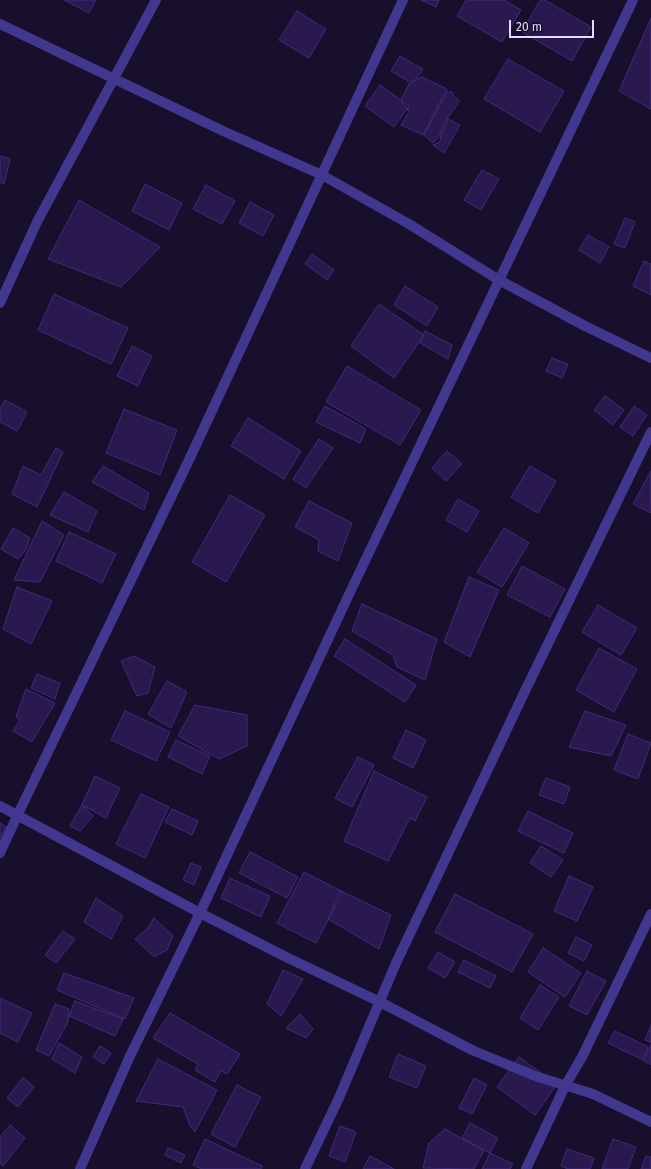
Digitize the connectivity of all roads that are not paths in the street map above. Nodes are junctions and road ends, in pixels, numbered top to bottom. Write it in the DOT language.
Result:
graph roads {
  1 [pos="156,0"];
  2 [pos="403,0"];
  3 [pos="633,0"];
  4 [pos="0,24"];
  5 [pos="113,78"];
  6 [pos="322,175"];
  7 [pos="499,280"];
  8 [pos="0,304"];
  9 [pos="651,358"];
  10 [pos="651,432"];
  11 [pos="0,806"];
  12 [pos="18,814"];
  13 [pos="0,853"];
  14 [pos="200,913"];
  15 [pos="651,914"];
  16 [pos="380,1002"];
  17 [pos="565,1086"];
  18 [pos="651,1122"];
  19 [pos="80,1169"];
  20 [pos="305,1169"];
  21 [pos="526,1169"];
  1 -- 5 [label="street"];
  2 -- 6 [label="street"];
  3 -- 7 [label="street"];
  4 -- 5 [label="street"];
  5 -- 6 [label="street"];
  5 -- 8 [label="street"];
  6 -- 7 [label="street"];
  6 -- 12 [label="street"];
  7 -- 9 [label="street"];
  7 -- 14 [label="street"];
  10 -- 16 [label="street"];
  11 -- 12 [label="street"];
  12 -- 13 [label="street"];
  12 -- 14 [label="street"];
  14 -- 16 [label="street"];
  14 -- 19 [label="street"];
  15 -- 17 [label="street"];
  16 -- 17 [label="street"];
  16 -- 20 [label="street"];
  17 -- 18 [label="street"];
  17 -- 21 [label="street"];
}
